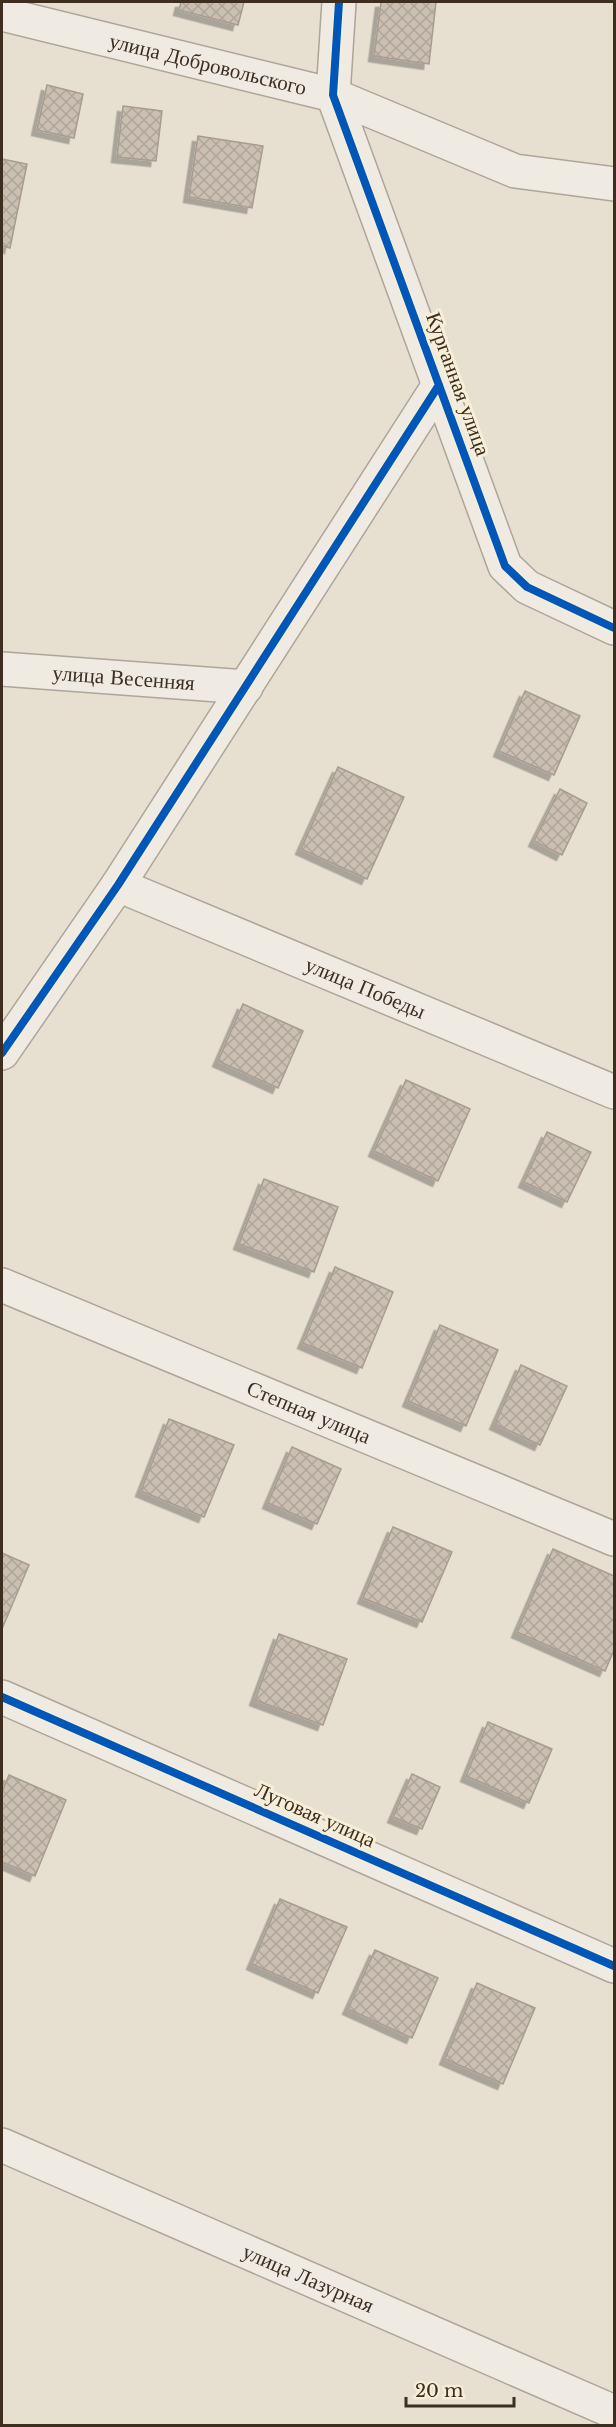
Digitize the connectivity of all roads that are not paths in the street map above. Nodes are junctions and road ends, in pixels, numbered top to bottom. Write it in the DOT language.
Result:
graph roads {
  1 [pos="339,2"];
  2 [pos="2,14"];
  3 [pos="333,95"];
  4 [pos="615,184"];
  5 [pos="439,385"];
  6 [pos="615,628"];
  7 [pos="2,669"];
  8 [pos="246,687"];
  9 [pos="118,885"];
  10 [pos="2,1053"];
  11 [pos="615,1092"];
  12 [pos="2,1285"];
  13 [pos="615,1539"];
  14 [pos="2,1697"];
  15 [pos="615,1966"];
  16 [pos="2,2145"];
  17 [pos="615,2412"];
  1 -- 3 [label="street"];
  2 -- 3 [label="street, улица Добровольского"];
  3 -- 4 [label="street, улица Добровольского"];
  3 -- 5 [label="street, Курганная улица"];
  5 -- 6 [label="street, Курганная улица"];
  5 -- 8 [label="street"];
  7 -- 8 [label="street, улица Весенняя"];
  8 -- 9 [label="street"];
  9 -- 10 [label="street"];
  9 -- 11 [label="street, улица Победы"];
  12 -- 13 [label="street, Степная улица"];
  14 -- 15 [label="street, Луговая улица"];
  16 -- 17 [label="street, улица Лазурная"];
}
